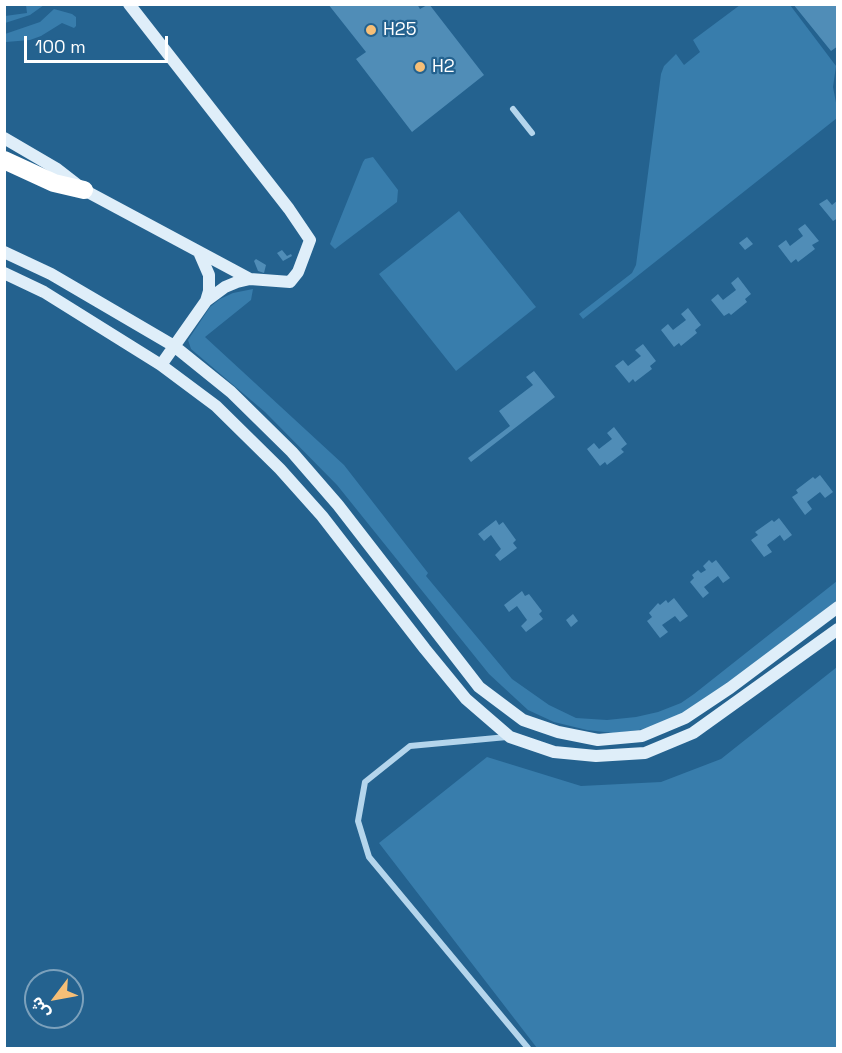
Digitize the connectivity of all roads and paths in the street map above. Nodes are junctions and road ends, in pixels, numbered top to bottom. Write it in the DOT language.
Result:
graph roads {
  1 [pos="129,4"];
  2 [pos="513,109"];
  3 [pos="532,133"];
  4 [pos="4,138"];
  5 [pos="4,160"];
  6 [pos="84,190"];
  7 [pos="4,252"];
  8 [pos="199,252"];
  9 [pos="4,273"];
  10 [pos="250,279"];
  11 [pos="206,301"];
  12 [pos="174,346"];
  13 [pos="161,365"];
  14 [pos="837,607"];
  15 [pos="837,629"];
  16 [pos="510,736"];
  17 [pos="528,1048"];
  1 -- 10 [label="main road"];
  2 -- 3 [label="street"];
  4 -- 6 [label="main road"];
  5 -- 6 [label="highway"];
  6 -- 8 [label="main road"];
  7 -- 12 [label="main road"];
  8 -- 10 [label="main road"];
  8 -- 11 [label="main road"];
  9 -- 13 [label="main road"];
  10 -- 11 [label="main road"];
  11 -- 12 [label="main road"];
  12 -- 13 [label="main road"];
  12 -- 14 [label="main road"];
  13 -- 16 [label="main road"];
  15 -- 16 [label="main road"];
  16 -- 17 [label="street"];
}
